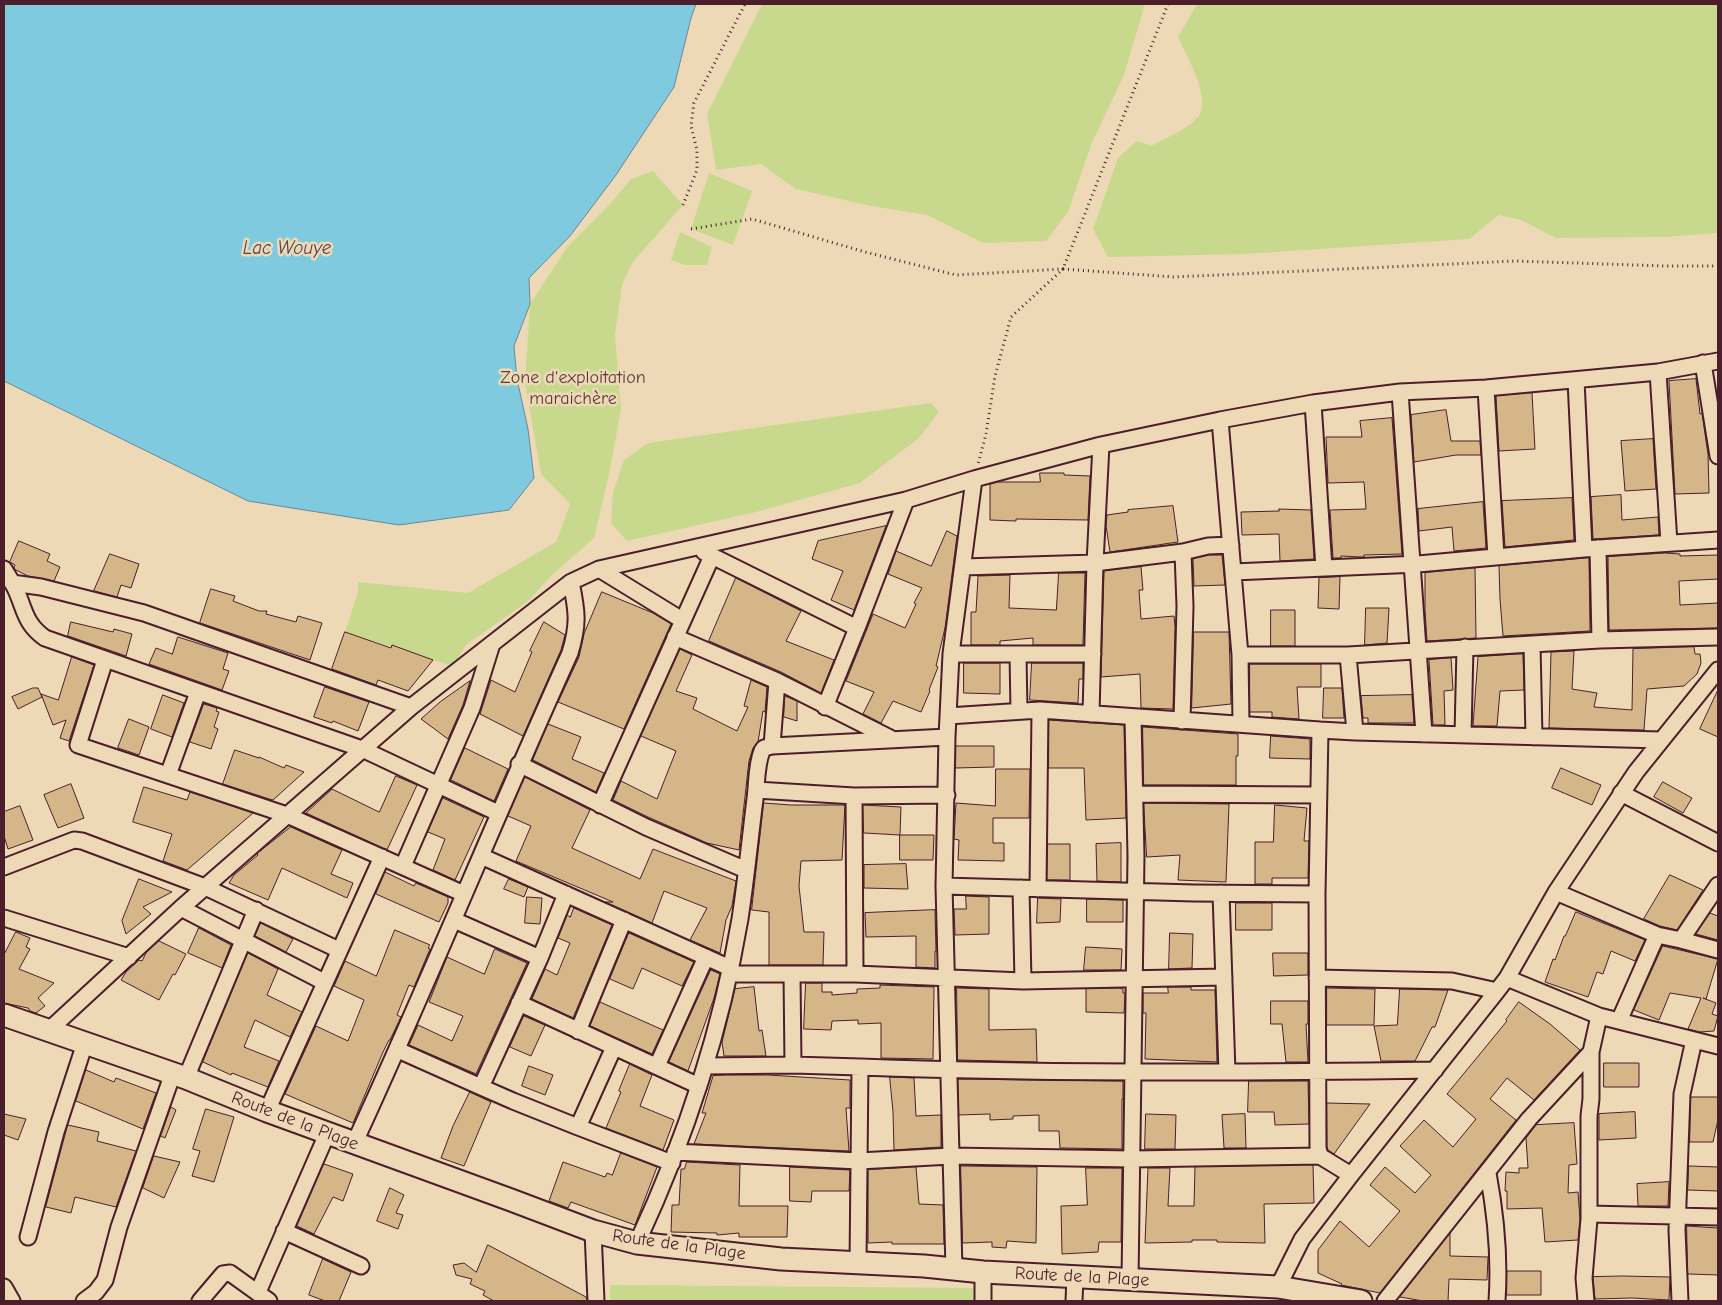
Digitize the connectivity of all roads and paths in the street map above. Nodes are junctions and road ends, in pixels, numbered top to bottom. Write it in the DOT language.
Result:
graph roads {
  1 [pos="745,4"];
  2 [pos="1168,4"];
  3 [pos="683,205"];
  4 [pos="691,228"];
  5 [pos="1718,266"];
  6 [pos="1063,269"];
  7 [pos="1718,361"];
  8 [pos="1703,363"];
  9 [pos="1658,372"];
  10 [pos="1576,380"];
  11 [pos="1486,388"];
  12 [pos="1400,392"];
  13 [pos="1313,403"];
  14 [pos="1220,420"];
  15 [pos="1101,445"];
  16 [pos="1718,456"];
  17 [pos="974,479"];
  18 [pos="906,500"];
  19 [pos="1718,540"];
  20 [pos="1669,543"];
  21 [pos="1231,545"];
  22 [pos="694,547"];
  23 [pos="1591,549"];
  24 [pos="1183,552"];
  25 [pos="712,556"];
  26 [pos="1496,557"];
  27 [pos="1095,563"];
  28 [pos="1412,564"];
  29 [pos="963,567"];
  30 [pos="1324,568"];
  31 [pos="4,569"];
  32 [pos="599,569"];
  33 [pos="1233,572"];
  34 [pos="571,582"];
  35 [pos="12,583"];
  36 [pos="682,620"];
  37 [pos="857,628"];
  38 [pos="675,637"];
  39 [pos="1718,637"];
  40 [pos="1600,640"];
  41 [pos="492,644"];
  42 [pos="1532,644"];
  43 [pos="1465,647"];
  44 [pos="1418,650"];
  45 [pos="951,654"];
  46 [pos="1018,654"];
  47 [pos="1093,654"];
  48 [pos="1348,654"];
  49 [pos="1240,655"];
  50 [pos="105,660"];
  51 [pos="1716,678"];
  52 [pos="777,681"];
  53 [pos="198,692"];
  54 [pos="411,707"];
  55 [pos="825,707"];
  56 [pos="1040,710"];
  57 [pos="1019,711"];
  58 [pos="1091,714"];
  59 [pos="948,716"];
  60 [pos="1133,717"];
  61 [pos="1182,720"];
  62 [pos="1241,724"];
  63 [pos="1320,730"];
  64 [pos="1355,732"];
  65 [pos="1424,734"];
  66 [pos="1463,735"];
  67 [pos="947,737"];
  68 [pos="1534,737"];
  69 [pos="894,740"];
  70 [pos="1661,740"];
  71 [pos="772,746"];
  72 [pos="362,749"];
  73 [pos="519,764"];
  74 [pos="168,775"];
  75 [pos="438,785"];
  76 [pos="756,790"];
  77 [pos="1134,794"];
  78 [pos="1621,794"];
  79 [pos="947,795"];
  80 [pos="1318,795"];
  81 [pos="854,796"];
  82 [pos="600,804"];
  83 [pos="498,813"];
  84 [pos="287,815"];
  85 [pos="1718,843"];
  86 [pos="481,856"];
  87 [pos="382,857"];
  88 [pos="404,866"];
  89 [pos="4,867"];
  90 [pos="746,870"];
  91 [pos="1718,885"];
  92 [pos="944,886"];
  93 [pos="206,887"];
  94 [pos="1021,888"];
  95 [pos="1038,889"];
  96 [pos="1135,892"];
  97 [pos="1556,892"];
  98 [pos="464,894"];
  99 [pos="566,894"];
  100 [pos="1221,894"];
  101 [pos="1317,894"];
  102 [pos="181,908"];
  103 [pos="256,910"];
  104 [pos="4,918"];
  105 [pos="454,920"];
  106 [pos="624,920"];
  107 [pos="1657,934"];
  108 [pos="242,940"];
  109 [pos="1681,940"];
  110 [pos="339,950"];
  111 [pos="1718,950"];
  112 [pos="129,957"];
  113 [pos="706,957"];
  114 [pos="540,958"];
  115 [pos="730,971"];
  116 [pos="792,974"];
  117 [pos="856,974"];
  118 [pos="1224,977"];
  119 [pos="1317,978"];
  120 [pos="1507,978"];
  121 [pos="946,979"];
  122 [pos="1135,980"];
  123 [pos="1023,981"];
  124 [pos="324,982"];
  125 [pos="1497,992"];
  126 [pos="519,1003"];
  127 [pos="4,1015"];
  128 [pos="1599,1016"];
  129 [pos="1619,1022"];
  130 [pos="48,1031"];
  131 [pos="578,1031"];
  132 [pos="1694,1040"];
  133 [pos="85,1043"];
  134 [pos="1718,1046"];
  135 [pos="614,1047"];
  136 [pos="398,1050"];
  137 [pos="1591,1052"];
  138 [pos="793,1065"];
  139 [pos="657,1066"];
  140 [pos="705,1066"];
  141 [pos="860,1067"];
  142 [pos="1435,1070"];
  143 [pos="949,1071"];
  144 [pos="1134,1072"];
  145 [pos="1227,1072"];
  146 [pos="1318,1072"];
  147 [pos="180,1076"];
  148 [pos="699,1086"];
  149 [pos="481,1087"];
  150 [pos="267,1111"];
  151 [pos="578,1126"];
  152 [pos="327,1134"];
  153 [pos="354,1144"];
  154 [pos="951,1156"];
  155 [pos="1320,1156"];
  156 [pos="673,1158"];
  157 [pos="1132,1159"];
  158 [pos="859,1161"];
  159 [pos="1488,1173"];
  160 [pos="1351,1175"];
  161 [pos="1589,1214"];
  162 [pos="1677,1215"];
  163 [pos="1718,1217"];
  164 [pos="284,1231"];
  165 [pos="593,1231"];
  166 [pos="28,1237"];
  167 [pos="637,1243"];
  168 [pos="858,1263"];
  169 [pos="361,1266"];
  170 [pos="954,1269"];
  171 [pos="983,1272"];
  172 [pos="1074,1277"];
  173 [pos="1130,1280"];
  174 [pos="1278,1286"];
  175 [pos="4,1288"];
  176 [pos="263,1297"];
  177 [pos="12,1301"];
  178 [pos="84,1301"];
  179 [pos="200,1301"];
  180 [pos="596,1301"];
  181 [pos="983,1301"];
  182 [pos="1074,1301"];
  183 [pos="1360,1301"];
  184 [pos="1385,1301"];
  185 [pos="1497,1301"];
  186 [pos="1586,1301"];
  187 [pos="1680,1301"];
  1 -- 3 [label="path"];
  2 -- 6 [label="path"];
  4 -- 6 [label="path"];
  5 -- 6 [label="path"];
  6 -- 17 [label="path"];
  7 -- 8 [label="street"];
  8 -- 9 [label="street"];
  8 -- 16 [label="street"];
  9 -- 10 [label="street"];
  9 -- 20 [label="street"];
  10 -- 11 [label="street"];
  10 -- 23 [label="street"];
  11 -- 12 [label="street"];
  11 -- 26 [label="street"];
  12 -- 13 [label="street"];
  12 -- 28 [label="street"];
  13 -- 14 [label="street"];
  13 -- 30 [label="street"];
  14 -- 15 [label="street"];
  14 -- 21 [label="street"];
  15 -- 17 [label="street"];
  15 -- 27 [label="street"];
  17 -- 18 [label="street"];
  17 -- 29 [label="street"];
  18 -- 22 [label="street"];
  18 -- 37 [label="street"];
  19 -- 20 [label="street"];
  20 -- 23 [label="street"];
  21 -- 24 [label="street"];
  21 -- 33 [label="street"];
  22 -- 25 [label="street"];
  22 -- 32 [label="street"];
  23 -- 26 [label="street"];
  23 -- 40 [label="street"];
  24 -- 27 [label="street"];
  24 -- 61 [label="street"];
  25 -- 36 [label="street"];
  25 -- 37 [label="street"];
  26 -- 28 [label="street"];
  27 -- 29 [label="street"];
  27 -- 47 [label="street"];
  28 -- 30 [label="street"];
  28 -- 44 [label="street"];
  29 -- 45 [label="street"];
  30 -- 33 [label="street"];
  31 -- 35 [label="street"];
  32 -- 34 [label="street"];
  32 -- 36 [label="street"];
  33 -- 49 [label="street"];
  34 -- 41 [label="street"];
  34 -- 73 [label="street"];
  35 -- 50 [label="street"];
  35 -- 54 [label="street"];
  36 -- 38 [label="street"];
  37 -- 55 [label="street"];
  38 -- 52 [label="street"];
  38 -- 82 [label="street"];
  39 -- 40 [label="street"];
  40 -- 42 [label="street"];
  41 -- 54 [label="street"];
  41 -- 75 [label="street"];
  42 -- 43 [label="street"];
  42 -- 68 [label="street"];
  43 -- 44 [label="street"];
  43 -- 66 [label="street"];
  44 -- 48 [label="street"];
  44 -- 65 [label="street"];
  45 -- 46 [label="street"];
  45 -- 59 [label="street"];
  46 -- 47 [label="street"];
  46 -- 57 [label="street"];
  47 -- 58 [label="street"];
  48 -- 49 [label="street"];
  48 -- 64 [label="street"];
  49 -- 62 [label="street"];
  50 -- 53 [label="street"];
  50 -- 74 [label="street"];
  51 -- 70 [label="street"];
  52 -- 55 [label="street"];
  52 -- 71 [label="street"];
  53 -- 72 [label="street"];
  53 -- 74 [label="street"];
  54 -- 72 [label="street"];
  55 -- 69 [label="street"];
  56 -- 57 [label="street"];
  56 -- 58 [label="street"];
  56 -- 95 [label="street"];
  57 -- 59 [label="street"];
  58 -- 60 [label="street"];
  59 -- 67 [label="street"];
  60 -- 61 [label="street"];
  60 -- 77 [label="street"];
  61 -- 62 [label="street"];
  62 -- 63 [label="street"];
  63 -- 64 [label="street"];
  63 -- 80 [label="street"];
  64 -- 65 [label="street"];
  65 -- 66 [label="street"];
  66 -- 68 [label="street"];
  67 -- 69 [label="street"];
  67 -- 79 [label="street"];
  68 -- 70 [label="street"];
  69 -- 71 [label="street"];
  70 -- 78 [label="street"];
  71 -- 76 [label="street"];
  72 -- 75 [label="street"];
  72 -- 84 [label="street"];
  73 -- 82 [label="street"];
  73 -- 83 [label="street"];
  74 -- 84 [label="street"];
  75 -- 83 [label="street"];
  75 -- 88 [label="street"];
  76 -- 81 [label="street"];
  76 -- 90 [label="street"];
  77 -- 80 [label="street"];
  77 -- 96 [label="street"];
  78 -- 85 [label="street"];
  78 -- 97 [label="street"];
  79 -- 81 [label="street"];
  79 -- 92 [label="street"];
  80 -- 101 [label="street"];
  81 -- 117 [label="street"];
  82 -- 90 [label="street"];
  83 -- 86 [label="street"];
  84 -- 87 [label="street"];
  84 -- 93 [label="street"];
  86 -- 98 [label="street"];
  86 -- 99 [label="street"];
  87 -- 88 [label="street"];
  87 -- 110 [label="street"];
  88 -- 98 [label="street"];
  89 -- 93 [label="street"];
  90 -- 115 [label="street"];
  91 -- 109 [label="street"];
  92 -- 94 [label="street"];
  92 -- 121 [label="street"];
  93 -- 102 [label="street"];
  93 -- 103 [label="street"];
  94 -- 95 [label="street"];
  94 -- 123 [label="street"];
  95 -- 96 [label="street"];
  96 -- 100 [label="street"];
  96 -- 122 [label="street"];
  97 -- 107 [label="street"];
  97 -- 120 [label="street"];
  98 -- 105 [label="street"];
  99 -- 106 [label="street"];
  99 -- 114 [label="street"];
  100 -- 101 [label="street"];
  100 -- 118 [label="street"];
  101 -- 119 [label="street"];
  102 -- 108 [label="street"];
  102 -- 112 [label="street"];
  103 -- 108 [label="street"];
  103 -- 110 [label="street"];
  104 -- 112 [label="street"];
  105 -- 114 [label="street"];
  105 -- 136 [label="street"];
  106 -- 113 [label="street"];
  106 -- 131 [label="street"];
  107 -- 109 [label="street"];
  107 -- 129 [label="street"];
  108 -- 124 [label="street"];
  108 -- 147 [label="street"];
  109 -- 111 [label="street"];
  110 -- 124 [label="street"];
  112 -- 130 [label="street"];
  113 -- 115 [label="street"];
  113 -- 139 [label="street"];
  114 -- 126 [label="street"];
  115 -- 116 [label="street"];
  115 -- 140 [label="street"];
  116 -- 117 [label="street"];
  116 -- 138 [label="street"];
  117 -- 121 [label="street"];
  118 -- 122 [label="street"];
  118 -- 145 [label="street"];
  119 -- 125 [label="street"];
  119 -- 146 [label="street"];
  120 -- 125 [label="street"];
  120 -- 128 [label="street"];
  121 -- 123 [label="street"];
  121 -- 143 [label="street"];
  122 -- 123 [label="street"];
  122 -- 144 [label="street"];
  124 -- 150 [label="street"];
  125 -- 142 [label="street"];
  126 -- 131 [label="street"];
  126 -- 149 [label="street"];
  127 -- 130 [label="main road, Route de la Plage"];
  128 -- 129 [label="street"];
  128 -- 137 [label="street"];
  129 -- 132 [label="street"];
  130 -- 133 [label="main road, Route de la Plage"];
  131 -- 135 [label="street"];
  132 -- 134 [label="street"];
  132 -- 162 [label="street"];
  133 -- 147 [label="main road, Route de la Plage"];
  133 -- 166 [label="street"];
  135 -- 139 [label="street"];
  135 -- 151 [label="street"];
  136 -- 149 [label="street"];
  136 -- 153 [label="street"];
  137 -- 159 [label="street"];
  137 -- 161 [label="street"];
  138 -- 140 [label="street"];
  138 -- 141 [label="street"];
  139 -- 148 [label="street"];
  140 -- 148 [label="street"];
  141 -- 143 [label="street"];
  141 -- 158 [label="street"];
  142 -- 146 [label="street"];
  142 -- 160 [label="street"];
  143 -- 144 [label="street"];
  143 -- 154 [label="street"];
  144 -- 145 [label="street"];
  144 -- 157 [label="street"];
  145 -- 146 [label="street"];
  146 -- 155 [label="street"];
  147 -- 150 [label="main road, Route de la Plage"];
  147 -- 178 [label="street"];
  148 -- 156 [label="street"];
  149 -- 151 [label="street"];
  150 -- 152 [label="main road, Route de la Plage"];
  151 -- 156 [label="street"];
  152 -- 153 [label="main road, Route de la Plage"];
  152 -- 164 [label="street"];
  153 -- 165 [label="main road, Route de la Plage"];
  154 -- 157 [label="street"];
  154 -- 158 [label="street"];
  154 -- 170 [label="street"];
  155 -- 157 [label="street"];
  155 -- 160 [label="street"];
  156 -- 158 [label="street"];
  156 -- 167 [label="street"];
  157 -- 173 [label="street"];
  158 -- 168 [label="street"];
  159 -- 184 [label="street"];
  159 -- 185 [label="street"];
  160 -- 174 [label="street"];
  161 -- 162 [label="street"];
  161 -- 186 [label="street"];
  162 -- 163 [label="street"];
  162 -- 187 [label="street"];
  164 -- 169 [label="street"];
  164 -- 176 [label="street"];
  165 -- 167 [label="main road, Route de la Plage"];
  165 -- 180 [label="street"];
  167 -- 168 [label="main road, Route de la Plage"];
  168 -- 170 [label="main road, Route de la Plage"];
  170 -- 171 [label="main road, Route de la Plage"];
  171 -- 172 [label="main road, Route de la Plage"];
  171 -- 181 [label="street"];
  172 -- 173 [label="main road, Route de la Plage"];
  172 -- 182 [label="street"];
  173 -- 174 [label="main road, Route de la Plage"];
  174 -- 183 [label="main road, Route de la Plage"];
  175 -- 177 [label="street"];
  176 -- 179 [label="street"];
}
